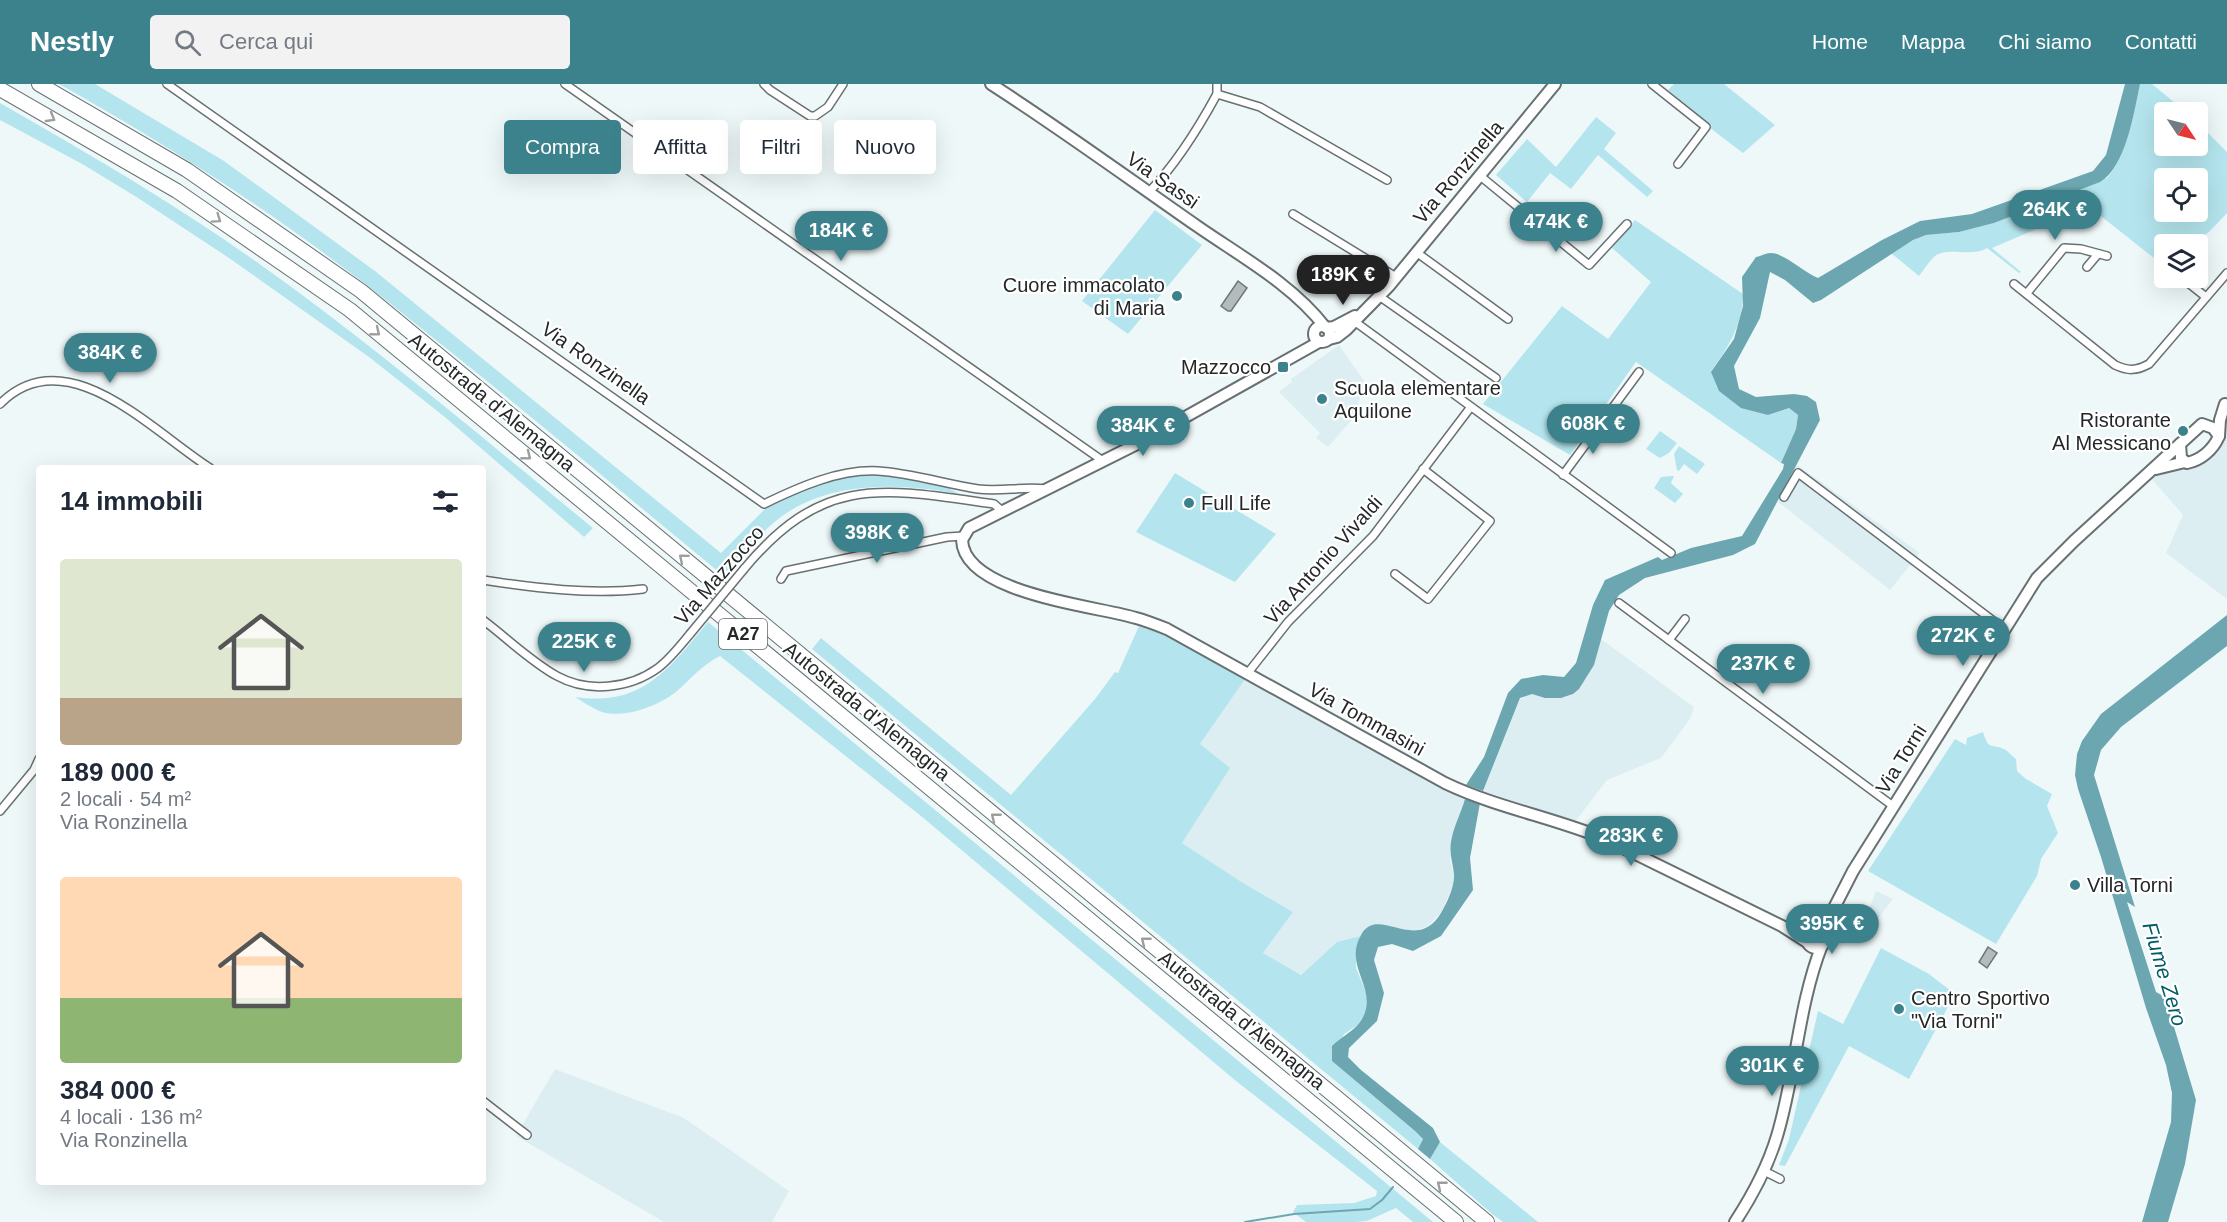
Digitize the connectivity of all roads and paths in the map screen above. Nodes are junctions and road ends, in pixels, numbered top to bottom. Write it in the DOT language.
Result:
graph roads {
  1 [pos="39,84"];
  2 [pos="167,84"];
  3 [pos="565,84"];
  4 [pos="764,84"];
  5 [pos="843,84"];
  6 [pos="991,84"];
  7 [pos="1217,84"];
  8 [pos="1555,84"];
  9 [pos="1652,84"];
  10 [pos="0,88"];
  11 [pos="1217,94"];
  12 [pos="1678,164"];
  13 [pos="1479,176"];
  14 [pos="1387,180"];
  15 [pos="1149,192"];
  16 [pos="1293,214"];
  17 [pos="1627,224"];
  18 [pos="1416,252"];
  19 [pos="2098,254"];
  20 [pos="2107,256"];
  21 [pos="2087,267"];
  22 [pos="2227,273"];
  23 [pos="1396,277"];
  24 [pos="2014,284"];
  25 [pos="2195,288"];
  26 [pos="2027,293"];
  27 [pos="1379,296"];
  28 [pos="2206,297"];
  29 [pos="1366,310"];
  30 [pos="1508,319"];
  31 [pos="1354,321"];
  32 [pos="1322,333"];
  33 [pos="1640,372"];
  34 [pos="1496,378"];
  35 [pos="0,404"];
  36 [pos="2226,404"];
  37 [pos="1470,408"];
  38 [pos="2202,424"];
  39 [pos="2219,436"];
  40 [pos="2180,444"];
  41 [pos="1103,461"];
  42 [pos="2185,462"];
  43 [pos="206,465"];
  44 [pos="1423,469"];
  45 [pos="2152,470"];
  46 [pos="1563,475"];
  47 [pos="1048,490"];
  48 [pos="1784,497"];
  49 [pos="1002,511"];
  50 [pos="967,532"];
  51 [pos="1671,553"];
  52 [pos="1395,574"];
  53 [pos="781,579"];
  54 [pos="486,580"];
  55 [pos="644,589"];
  56 [pos="1619,603"];
  57 [pos="1685,618"];
  58 [pos="486,622"];
  59 [pos="2004,629"];
  60 [pos="1669,640"];
  61 [pos="1247,674"];
  62 [pos="36,773"];
  63 [pos="1893,806"];
  64 [pos="0,811"];
  65 [pos="1833,910"];
  66 [pos="1782,926"];
  67 [pos="1814,930"];
  68 [pos="1824,942"];
  69 [pos="1808,944"];
  70 [pos="1811,974"];
  71 [pos="486,1103"];
  72 [pos="527,1135"];
  73 [pos="1764,1171"];
  74 [pos="1780,1179"];
  75 [pos="1456,1222"];
  76 [pos="1487,1222"];
  77 [pos="1735,1222"];
  76 -- 1 [label="highway, Autostrada d'Alemagna / A27, one-way"];
  2 -- 47 [label="street, Via Ronzinella"];
  3 -- 41 [label="street"];
  4 -- 5 [label="street"];
  6 -- 15 [label="street, Via Sassi"];
  7 -- 11 [label="street"];
  8 -- 13 [label="street, Via Ronzinella"];
  9 -- 12 [label="street"];
  10 -- 75 [label="highway, Autostrada d'Alemagna / A27, one-way"];
  11 -- 14 [label="street"];
  11 -- 15 [label="street"];
  13 -- 17 [label="street"];
  13 -- 18 [label="street, Via Ronzinella"];
  15 -- 32 [label="street, Via Sassi"];
  16 -- 23 [label="street"];
  18 -- 23 [label="street, Via Ronzinella"];
  18 -- 30 [label="street"];
  19 -- 20 [label="street"];
  19 -- 21 [label="street"];
  19 -- 26 [label="street"];
  22 -- 28 [label="street"];
  23 -- 27 [label="street, Via Ronzinella"];
  24 -- 26 [label="street"];
  25 -- 28 [label="street"];
  26 -- 28 [label="street"];
  27 -- 29 [label="street, Via Ronzinella"];
  27 -- 34 [label="street"];
  29 -- 31 [label="street, Via Ronzinella"];
  29 -- 32 [label="street, Via Ronzinella"];
  31 -- 32 [label="street, Via Ronzinella"];
  31 -- 37 [label="street"];
  32 -- 41 [label="street, Via Ronzinella"];
  33 -- 46 [label="street"];
  35 -- 43 [label="street"];
  36 -- 38 [label="street, Via Torni"];
  36 -- 39 [label="street, Via Torni"];
  37 -- 44 [label="street, Via Antonio Vivaldi"];
  37 -- 46 [label="street"];
  38 -- 39 [label="street"];
  38 -- 40 [label="street, Via Torni"];
  39 -- 42 [label="street, Via Torni"];
  40 -- 42 [label="street"];
  40 -- 45 [label="street, Via Torni"];
  41 -- 47 [label="street, Via Ronzinella"];
  42 -- 45 [label="street, Via Torni"];
  44 -- 52 [label="street"];
  44 -- 61 [label="street, Via Antonio Vivaldi"];
  45 -- 59 [label="street, Via Torni"];
  46 -- 51 [label="street"];
  47 -- 49 [label="street, Via Ronzinella"];
  48 -- 59 [label="street"];
  49 -- 50 [label="street, Via Ronzinella"];
  49 -- 58 [label="street, Via Mazzocco, bridge"];
  50 -- 53 [label="street, Via Ronzinella"];
  50 -- 61 [label="street, Via Tommasini"];
  54 -- 55 [label="street"];
  56 -- 60 [label="street"];
  57 -- 60 [label="street"];
  59 -- 63 [label="street, Via Torni"];
  60 -- 63 [label="street"];
  61 -- 66 [label="street, Via Tommasini"];
  62 -- 64 [label="street"];
  63 -- 65 [label="street, Via Torni"];
  65 -- 67 [label="street, Via Torni"];
  65 -- 68 [label="street, Via Torni"];
  66 -- 67 [label="street, Via Tommasini"];
  66 -- 69 [label="street, Via Tommasini"];
  67 -- 68 [label="street"];
  67 -- 69 [label="street, Via Torni"];
  68 -- 69 [label="street"];
  68 -- 70 [label="street, Via Torni"];
  69 -- 70 [label="street, Via Torni"];
  70 -- 73 [label="street, Via Torni"];
  71 -- 72 [label="street"];
  73 -- 74 [label="street"];
  73 -- 77 [label="street, Via Torni"];
}
